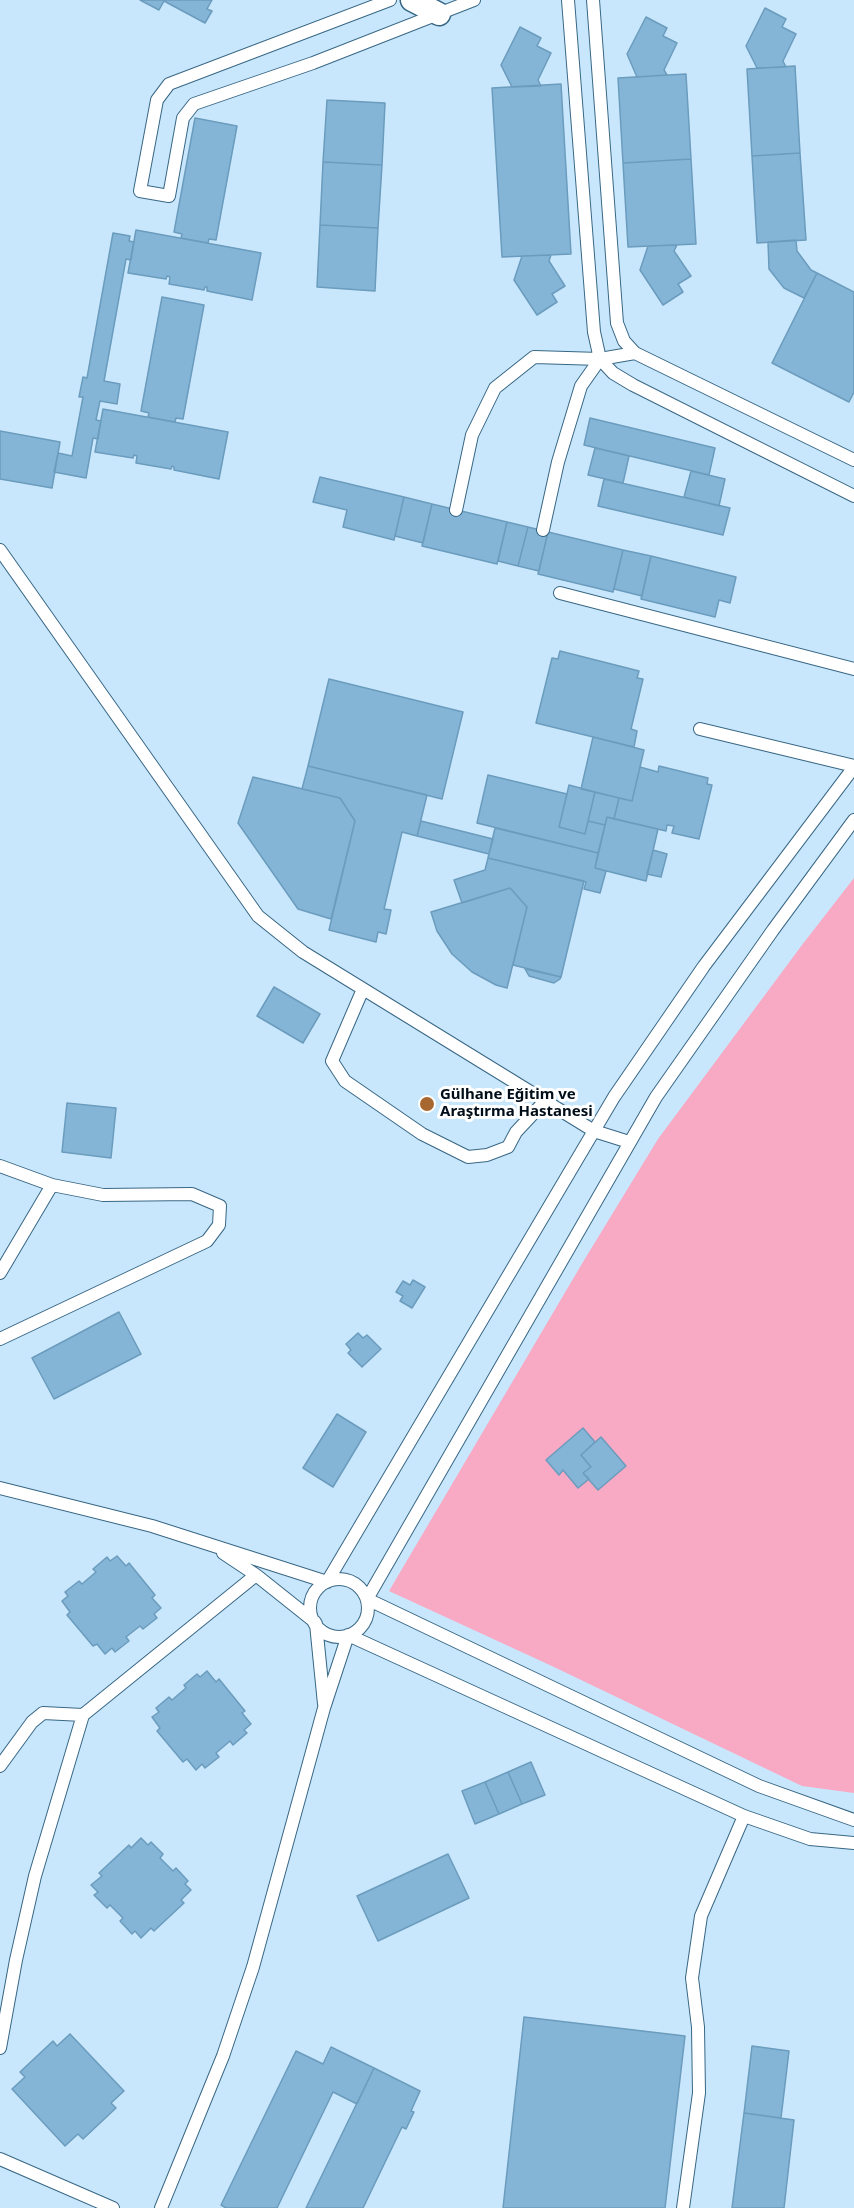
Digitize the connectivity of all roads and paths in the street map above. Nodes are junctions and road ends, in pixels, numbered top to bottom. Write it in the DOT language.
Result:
graph roads {
  1 [pos="390,0"];
  2 [pos="412,0"];
  3 [pos="474,0"];
  4 [pos="568,0"];
  5 [pos="594,0"];
  6 [pos="439,14"];
  7 [pos="635,353"];
  8 [pos="600,359"];
  9 [pos="854,460"];
  10 [pos="854,496"];
  11 [pos="456,510"];
  12 [pos="543,530"];
  13 [pos="0,550"];
  14 [pos="560,593"];
  15 [pos="854,669"];
  16 [pos="700,729"];
  17 [pos="854,767"];
  18 [pos="854,820"];
  19 [pos="363,989"];
  20 [pos="545,1101"];
  21 [pos="594,1131"];
  22 [pos="629,1142"];
  23 [pos="0,1166"];
  24 [pos="52,1185"];
  25 [pos="0,1274"];
  26 [pos="0,1340"];
  27 [pos="0,1488"];
  28 [pos="210,1544"];
  29 [pos="256,1575"];
  30 [pos="327,1582"];
  31 [pos="367,1599"];
  32 [pos="315,1623"];
  33 [pos="348,1635"];
  34 [pos="324,1708"];
  35 [pos="82,1715"];
  36 [pos="0,1766"];
  37 [pos="744,1816"];
  38 [pos="854,1820"];
  39 [pos="854,1843"];
  40 [pos="0,2048"];
  41 [pos="0,2159"];
  42 [pos="113,2208"];
  43 [pos="161,2208"];
  44 [pos="683,2208"];
  1 -- 6 [label="lane"];
  2 -- 6 [label="street"];
  3 -- 6 [label="lane"];
  4 -- 8 [label="lane"];
  5 -- 7 [label="lane"];
  7 -- 8 [label="lane"];
  7 -- 9 [label="lane"];
  8 -- 10 [label="lane"];
  8 -- 11 [label="lane"];
  8 -- 12 [label="lane"];
  13 -- 19 [label="lane"];
  14 -- 15 [label="lane"];
  16 -- 17 [label="lane"];
  17 -- 21 [label="lane"];
  18 -- 22 [label="lane"];
  19 -- 20 [label="lane"];
  19 -- 20 [label="lane"];
  20 -- 21 [label="lane"];
  21 -- 22 [label="lane"];
  21 -- 30 [label="lane"];
  22 -- 31 [label="lane"];
  23 -- 24 [label="lane"];
  24 -- 25 [label="lane"];
  24 -- 26 [label="lane"];
  27 -- 28 [label="lane"];
  28 -- 29 [label="lane"];
  28 -- 30 [label="lane"];
  29 -- 32 [label="lane"];
  29 -- 35 [label="lane"];
  30 -- 31 [label="lane"];
  30 -- 32 [label="lane"];
  31 -- 33 [label="lane"];
  31 -- 38 [label="lane"];
  32 -- 33 [label="lane"];
  32 -- 34 [label="lane"];
  33 -- 34 [label="lane"];
  33 -- 37 [label="lane"];
  34 -- 43 [label="lane"];
  35 -- 36 [label="lane"];
  35 -- 40 [label="lane"];
  37 -- 39 [label="lane"];
  37 -- 44 [label="lane"];
  41 -- 42 [label="lane"];
}
